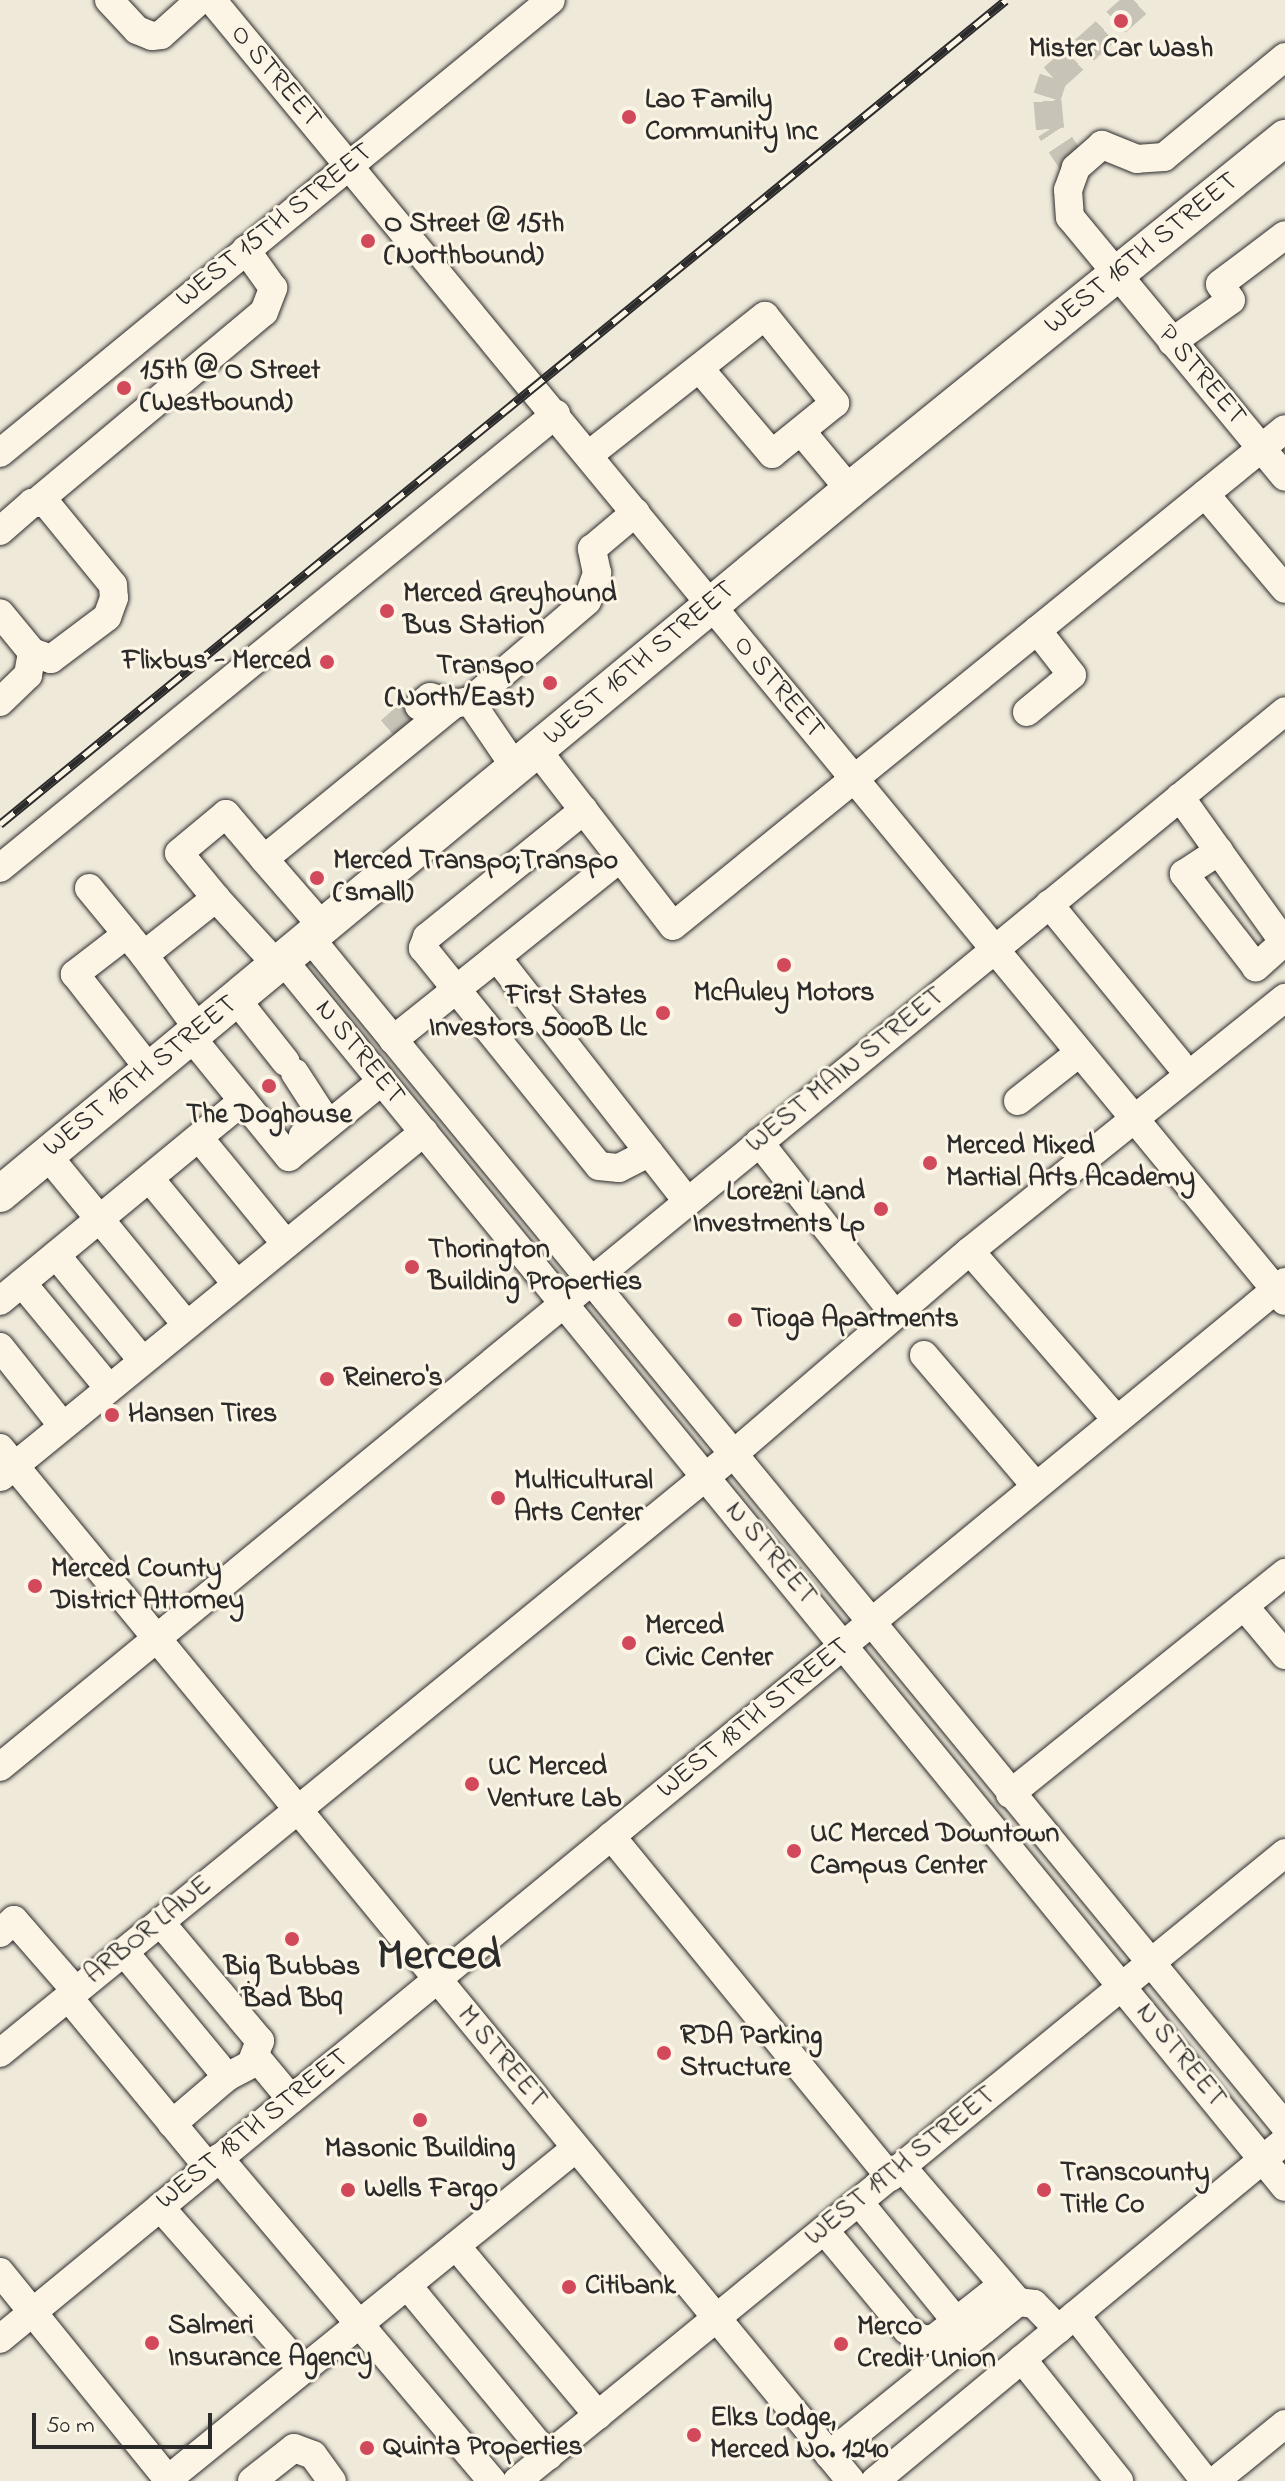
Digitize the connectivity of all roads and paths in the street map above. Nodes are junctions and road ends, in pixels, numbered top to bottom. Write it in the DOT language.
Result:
graph roads {
  1 [pos="109,0"];
  2 [pos="200,0"];
  3 [pos="212,0"];
  4 [pos="551,0"];
  5 [pos="1285,57"];
  6 [pos="1285,138"];
  7 [pos="348,166"];
  8 [pos="1285,235"];
  9 [pos="246,250"];
  10 [pos="1117,275"];
  11 [pos="1172,342"];
  12 [pos="700,369"];
  13 [pos="556,414"];
  14 [pos="1285,429"];
  15 [pos="801,431"];
  16 [pos="1261,449"];
  17 [pos="0,453"];
  18 [pos="590,454"];
  19 [pos="1285,477"];
  20 [pos="850,490"];
  21 [pos="1205,494"];
  22 [pos="46,504"];
  23 [pos="636,512"];
  24 [pos="0,531"];
  25 [pos="1285,589"];
  26 [pos="710,605"];
  27 [pos="0,613"];
  28 [pos="1037,630"];
  29 [pos="32,652"];
  30 [pos="0,702"];
  31 [pos="462,703"];
  32 [pos="419,706"];
  33 [pos="1285,711"];
  34 [pos="1027,712"];
  35 [pos="390,731"];
  36 [pos="526,758"];
  37 [pos="373,770"];
  38 [pos="854,779"];
  39 [pos="1180,797"];
  40 [pos="584,810"];
  41 [pos="1219,851"];
  42 [pos="620,858"];
  43 [pos="264,859"];
  44 [pos="0,868"];
  45 [pos="89,888"];
  46 [pos="216,898"];
  47 [pos="1049,904"];
  48 [pos="135,945"];
  49 [pos="298,948"];
  50 [pos="994,950"];
  51 [pos="498,959"];
  52 [pos="454,992"];
  53 [pos="1285,998"];
  54 [pos="236,999"];
  55 [pos="195,1034"];
  56 [pos="393,1040"];
  57 [pos="1079,1053"];
  58 [pos="1179,1063"];
  59 [pos="150,1070"];
  60 [pos="219,1071"];
  61 [pos="382,1081"];
  62 [pos="243,1101"];
  63 [pos="1018,1101"];
  64 [pos="1135,1122"];
  65 [pos="424,1132"];
  66 [pos="200,1139"];
  67 [pos="759,1142"];
  68 [pos="649,1153"];
  69 [pos="47,1155"];
  70 [pos="150,1179"];
  71 [pos="0,1194"];
  72 [pos="687,1201"];
  73 [pos="101,1219"];
  74 [pos="285,1243"];
  75 [pos="970,1251"];
  76 [pos="56,1255"];
  77 [pos="590,1280"];
  78 [pos="235,1282"];
  79 [pos="1282,1291"];
  80 [pos="11,1292"];
  81 [pos="563,1303"];
  82 [pos="895,1315"];
  83 [pos="185,1323"];
  84 [pos="0,1347"];
  85 [pos="924,1355"];
  86 [pos="141,1359"];
  87 [pos="108,1387"];
  88 [pos="1117,1420"];
  89 [pos="62,1425"];
  90 [pos="736,1452"];
  91 [pos="5,1464"];
  92 [pos="705,1476"];
  93 [pos="1036,1486"];
  94 [pos="1285,1573"];
  95 [pos="1244,1606"];
  96 [pos="871,1622"];
  97 [pos="154,1637"];
  98 [pos="844,1644"];
  99 [pos="1285,1655"];
  100 [pos="0,1767"];
  101 [pos="1010,1794"];
  102 [pos="297,1810"];
  103 [pos="611,1836"];
  104 [pos="1285,1853"];
  105 [pos="160,1922"];
  106 [pos="0,1933"];
  107 [pos="124,1952"];
  108 [pos="1149,1964"];
  109 [pos="437,1979"];
  110 [pos="1123,1985"];
  111 [pos="72,1994"];
  112 [pos="5,2039"];
  113 [pos="258,2049"];
  114 [pos="227,2077"];
  115 [pos="291,2099"];
  116 [pos="172,2124"];
  117 [pos="1285,2126"];
  118 [pos="1285,2141"];
  119 [pos="576,2148"];
  120 [pos="1263,2160"];
  121 [pos="213,2163"];
  122 [pos="896,2172"];
  123 [pos="1285,2187"];
  124 [pos="859,2202"];
  125 [pos="160,2207"];
  126 [pos="824,2230"];
  127 [pos="456,2246"];
  128 [pos="0,2272"];
  129 [pos="407,2285"];
  130 [pos="1010,2294"];
  131 [pos="33,2311"];
  132 [pos="717,2319"];
  133 [pos="956,2321"];
  134 [pos="1067,2322"];
  135 [pos="357,2326"];
  136 [pos="0,2339"];
  137 [pos="1022,2359"];
  138 [pos="303,2370"];
  139 [pos="598,2415"];
  140 [pos="1285,2424"];
  141 [pos="829,2455"];
  142 [pos="548,2456"];
  143 [pos="254,2480"];
  144 [pos="168,2481"];
  145 [pos="332,2481"];
  146 [pos="492,2481"];
  147 [pos="517,2481"];
  148 [pos="851,2481"];
  149 [pos="875,2481"];
  150 [pos="1119,2481"];
  151 [pos="1205,2481"];
  152 [pos="1215,2481"];
  1 -- 2 [label="street"];
  3 -- 7 [label="street, O STREET"];
  4 -- 7 [label="street, WEST 15TH STREET"];
  5 -- 10 [label="street, P STREET"];
  6 -- 10 [label="main road, WEST 16TH STREET"];
  7 -- 9 [label="street, WEST 15TH STREET"];
  7 -- 13 [label="street, O STREET"];
  8 -- 11 [label="street"];
  9 -- 17 [label="street, WEST 15TH STREET"];
  9 -- 22 [label="street"];
  10 -- 11 [label="street, P STREET"];
  10 -- 20 [label="main road, WEST 16TH STREET"];
  11 -- 16 [label="street, P STREET"];
  12 -- 15 [label="street"];
  12 -- 15 [label="street"];
  12 -- 18 [label="street"];
  13 -- 18 [label="street, O STREET"];
  13 -- 44 [label="street"];
  14 -- 16 [label="street"];
  15 -- 20 [label="street"];
  16 -- 19 [label="street, P STREET"];
  16 -- 21 [label="street"];
  18 -- 23 [label="street, O STREET"];
  20 -- 26 [label="main road, WEST 16TH STREET"];
  21 -- 25 [label="street"];
  21 -- 28 [label="street"];
  22 -- 24 [label="street"];
  22 -- 29 [label="street"];
  23 -- 26 [label="street, O STREET"];
  23 -- 31 [label="street"];
  26 -- 36 [label="main road, WEST 16TH STREET"];
  26 -- 38 [label="street, O STREET"];
  27 -- 29 [label="street"];
  28 -- 34 [label="street"];
  28 -- 38 [label="street"];
  29 -- 30 [label="street"];
  31 -- 32 [label="street"];
  31 -- 36 [label="street"];
  31 -- 37 [label="street"];
  33 -- 39 [label="street, WEST MAIN STREET"];
  35 -- 37 [label="street"];
  36 -- 40 [label="street"];
  36 -- 49 [label="main road, WEST 16TH STREET"];
  37 -- 43 [label="street"];
  38 -- 42 [label="street"];
  38 -- 50 [label="street, O STREET"];
  39 -- 41 [label="street"];
  39 -- 47 [label="street, WEST MAIN STREET"];
  40 -- 42 [label="street"];
  40 -- 52 [label="street"];
  42 -- 51 [label="street"];
  43 -- 46 [label="street"];
  43 -- 49 [label="street"];
  45 -- 48 [label="street"];
  46 -- 48 [label="street"];
  46 -- 49 [label="street"];
  47 -- 50 [label="street, WEST MAIN STREET"];
  47 -- 58 [label="street"];
  48 -- 55 [label="street"];
  48 -- 59 [label="street"];
  49 -- 54 [label="main road, WEST 16TH STREET"];
  49 -- 56 [label="street, N STREET"];
  49 -- 61 [label="street, N STREET"];
  50 -- 57 [label="street, O STREET"];
  50 -- 67 [label="street, WEST MAIN STREET"];
  51 -- 52 [label="street"];
  51 -- 68 [label="street"];
  52 -- 56 [label="street"];
  52 -- 68 [label="street"];
  53 -- 64 [label="street, ARBOR LANE"];
  54 -- 55 [label="main road, WEST 16TH STREET"];
  54 -- 60 [label="street"];
  55 -- 59 [label="main road, WEST 16TH STREET"];
  55 -- 60 [label="street"];
  56 -- 77 [label="street, N STREET"];
  57 -- 63 [label="street"];
  57 -- 64 [label="street, O STREET"];
  59 -- 69 [label="main road, WEST 16TH STREET"];
  60 -- 62 [label="street"];
  61 -- 62 [label="street"];
  61 -- 65 [label="street, N STREET"];
  62 -- 66 [label="street"];
  64 -- 75 [label="street, ARBOR LANE"];
  64 -- 79 [label="street, O STREET"];
  65 -- 74 [label="street"];
  65 -- 81 [label="street, N STREET"];
  66 -- 70 [label="street"];
  66 -- 74 [label="street"];
  67 -- 72 [label="street, WEST MAIN STREET"];
  67 -- 82 [label="street"];
  68 -- 72 [label="street"];
  69 -- 71 [label="main road, WEST 16TH STREET"];
  69 -- 73 [label="street"];
  70 -- 73 [label="street"];
  70 -- 78 [label="street"];
  72 -- 77 [label="street, WEST MAIN STREET"];
  73 -- 76 [label="street"];
  73 -- 83 [label="street"];
  74 -- 78 [label="street"];
  75 -- 82 [label="street, ARBOR LANE"];
  75 -- 88 [label="street"];
  76 -- 80 [label="street"];
  76 -- 86 [label="street"];
  77 -- 81 [label="street, WEST MAIN STREET"];
  77 -- 90 [label="street, N STREET"];
  78 -- 83 [label="street"];
  79 -- 88 [label="street, WEST 18TH STREET"];
  80 -- 87 [label="street"];
  81 -- 92 [label="street, N STREET"];
  81 -- 97 [label="street, WEST MAIN STREET"];
  82 -- 90 [label="street, ARBOR LANE"];
  83 -- 86 [label="street"];
  84 -- 89 [label="street"];
  85 -- 93 [label="street"];
  86 -- 87 [label="street"];
  87 -- 89 [label="street"];
  88 -- 93 [label="street, WEST 18TH STREET"];
  89 -- 91 [label="street"];
  90 -- 92 [label="street, ARBOR LANE"];
  90 -- 96 [label="street, N STREET"];
  91 -- 97 [label="street, M STREET"];
  92 -- 98 [label="street, N STREET"];
  92 -- 102 [label="street, ARBOR LANE"];
  93 -- 96 [label="street, WEST 18TH STREET"];
  94 -- 95 [label="street"];
  95 -- 99 [label="street"];
  95 -- 101 [label="street"];
  96 -- 98 [label="street, WEST 18TH STREET"];
  96 -- 101 [label="street, N STREET"];
  97 -- 100 [label="street, WEST MAIN STREET"];
  97 -- 102 [label="street, M STREET"];
  98 -- 103 [label="street, WEST 18TH STREET"];
  98 -- 110 [label="street, N STREET"];
  101 -- 108 [label="street, N STREET"];
  102 -- 105 [label="street, ARBOR LANE"];
  102 -- 109 [label="street, M STREET"];
  103 -- 109 [label="street, WEST 18TH STREET"];
  103 -- 122 [label="street"];
  104 -- 108 [label="street, WEST 19TH STREET"];
  105 -- 107 [label="street, ARBOR LANE"];
  105 -- 113 [label="street"];
  106 -- 111 [label="street"];
  107 -- 111 [label="street, ARBOR LANE"];
  107 -- 114 [label="street"];
  108 -- 110 [label="street, WEST 19TH STREET"];
  108 -- 117 [label="street, N STREET"];
  109 -- 115 [label="street, WEST 18TH STREET"];
  109 -- 119 [label="street, M STREET"];
  110 -- 120 [label="street, N STREET"];
  110 -- 122 [label="street, WEST 19TH STREET"];
  111 -- 112 [label="street, ARBOR LANE"];
  111 -- 116 [label="street"];
  113 -- 114 [label="street"];
  113 -- 115 [label="street"];
  114 -- 116 [label="street"];
  115 -- 121 [label="street, WEST 18TH STREET"];
  116 -- 121 [label="street"];
  118 -- 120 [label="street"];
  119 -- 127 [label="street"];
  119 -- 132 [label="street, M STREET"];
  120 -- 123 [label="street, N STREET"];
  120 -- 134 [label="street"];
  121 -- 125 [label="street, WEST 18TH STREET"];
  121 -- 135 [label="street"];
  122 -- 124 [label="street, WEST 19TH STREET"];
  122 -- 130 [label="street"];
  124 -- 126 [label="street, WEST 19TH STREET"];
  124 -- 133 [label="street"];
  125 -- 131 [label="street, WEST 18TH STREET"];
  125 -- 138 [label="street"];
  126 -- 132 [label="street, WEST 19TH STREET"];
  126 -- 133 [label="street"];
  127 -- 129 [label="street"];
  127 -- 139 [label="street"];
  128 -- 131 [label="street"];
  129 -- 135 [label="street"];
  129 -- 142 [label="street"];
  130 -- 133 [label="street"];
  130 -- 134 [label="street"];
  130 -- 141 [label="street"];
  131 -- 136 [label="street, WEST 18TH STREET"];
  131 -- 144 [label="street"];
  132 -- 139 [label="street, WEST 19TH STREET"];
  132 -- 141 [label="street, M STREET"];
  134 -- 137 [label="street"];
  134 -- 151 [label="street"];
  135 -- 138 [label="street"];
  135 -- 146 [label="street"];
  137 -- 149 [label="street"];
  137 -- 150 [label="street"];
  138 -- 144 [label="street"];
  139 -- 142 [label="street, WEST 19TH STREET"];
  140 -- 152 [label="street"];
  141 -- 148 [label="street, M STREET"];
  142 -- 147 [label="street, WEST 19TH STREET"];
  143 -- 145 [label="street"];
}
